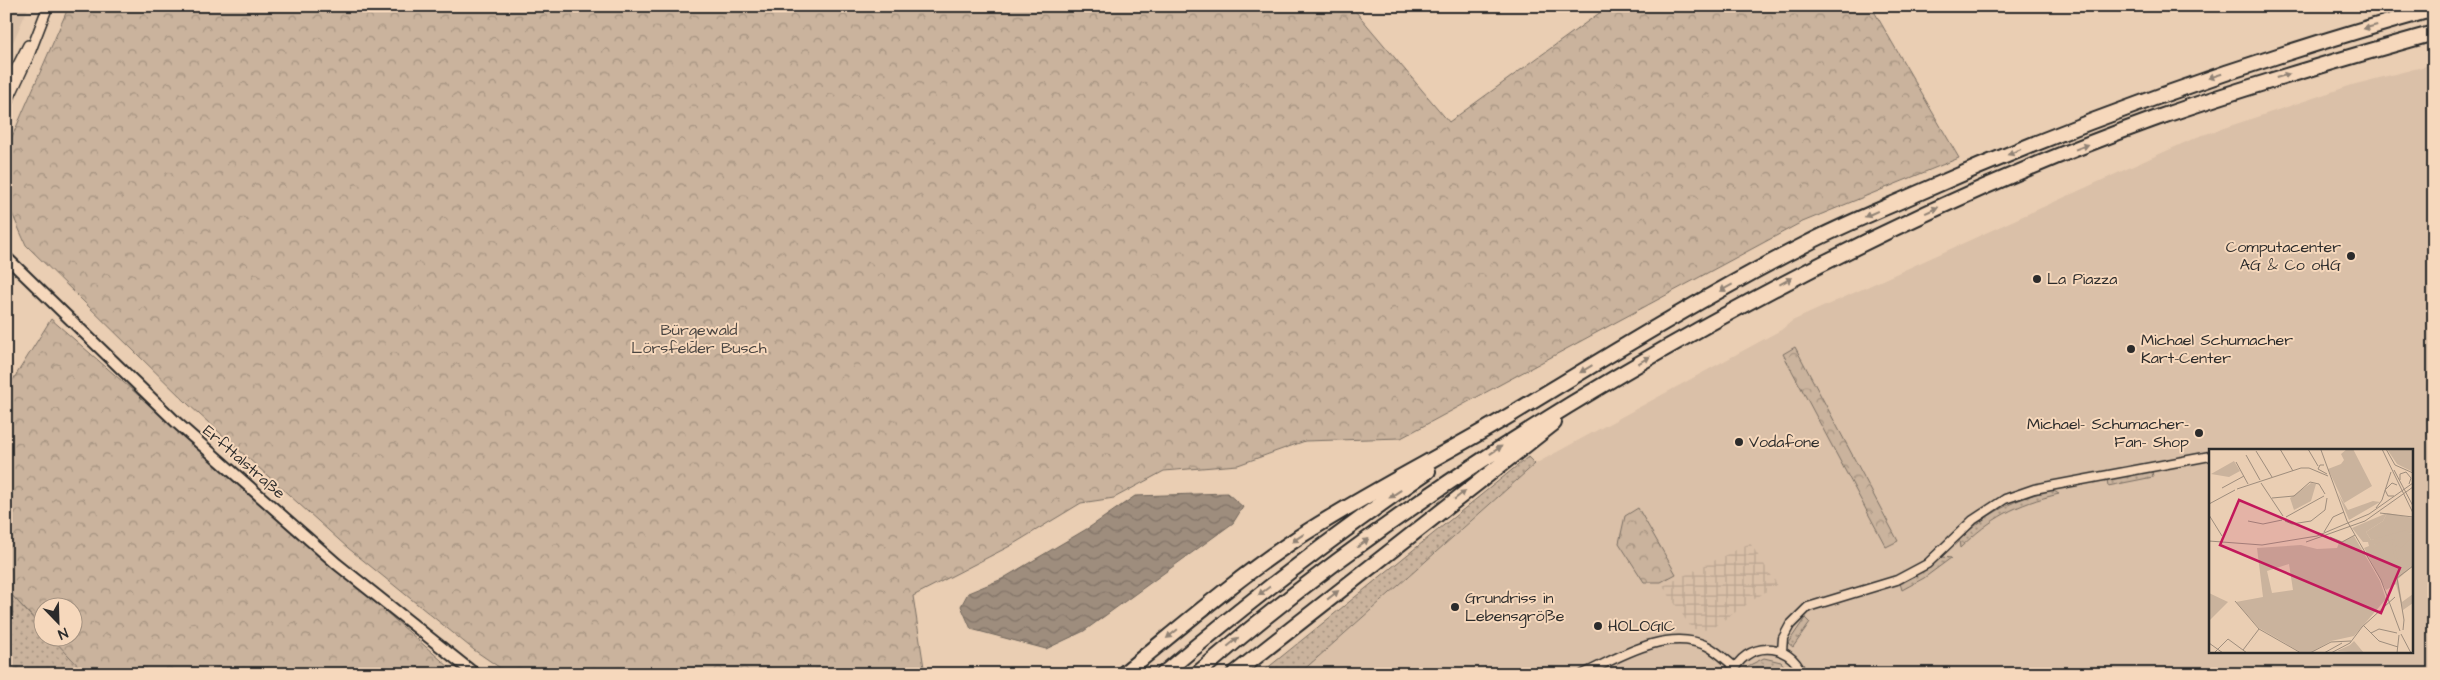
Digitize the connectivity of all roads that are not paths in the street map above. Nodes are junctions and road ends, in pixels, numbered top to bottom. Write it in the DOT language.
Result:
graph roads {
  1 [pos="48,6"];
  2 [pos="2434,9"];
  3 [pos="40,25"];
  4 [pos="2434,33"];
  5 [pos="6,88"];
  6 [pos="6,105"];
  7 [pos="6,257"];
  8 [pos="1602,385"];
  9 [pos="1507,417"];
  10 [pos="2209,456"];
  11 [pos="1782,652"];
  12 [pos="1733,670"];
  13 [pos="475,674"];
  14 [pos="1123,674"];
  15 [pos="1163,674"];
  16 [pos="1197,674"];
  17 [pos="1234,674"];
  18 [pos="1584,674"];
  19 [pos="1802,674"];
  1 -- 3 [label="street"];
  2 -- 9 [label="highway, one-way"];
  3 -- 5 [label="street"];
  3 -- 6 [label="street"];
  8 -- 4 [label="highway, one-way"];
  7 -- 13 [label="main road, Erfttalstraße"];
  16 -- 8 [label="highway, one-way"];
  17 -- 8 [label="highway, one-way"];
  9 -- 14 [label="highway, one-way"];
  9 -- 15 [label="highway, one-way"];
  10 -- 11 [label="street"];
  11 -- 12 [label="street"];
  11 -- 19 [label="street"];
  12 -- 18 [label="street"];
}
